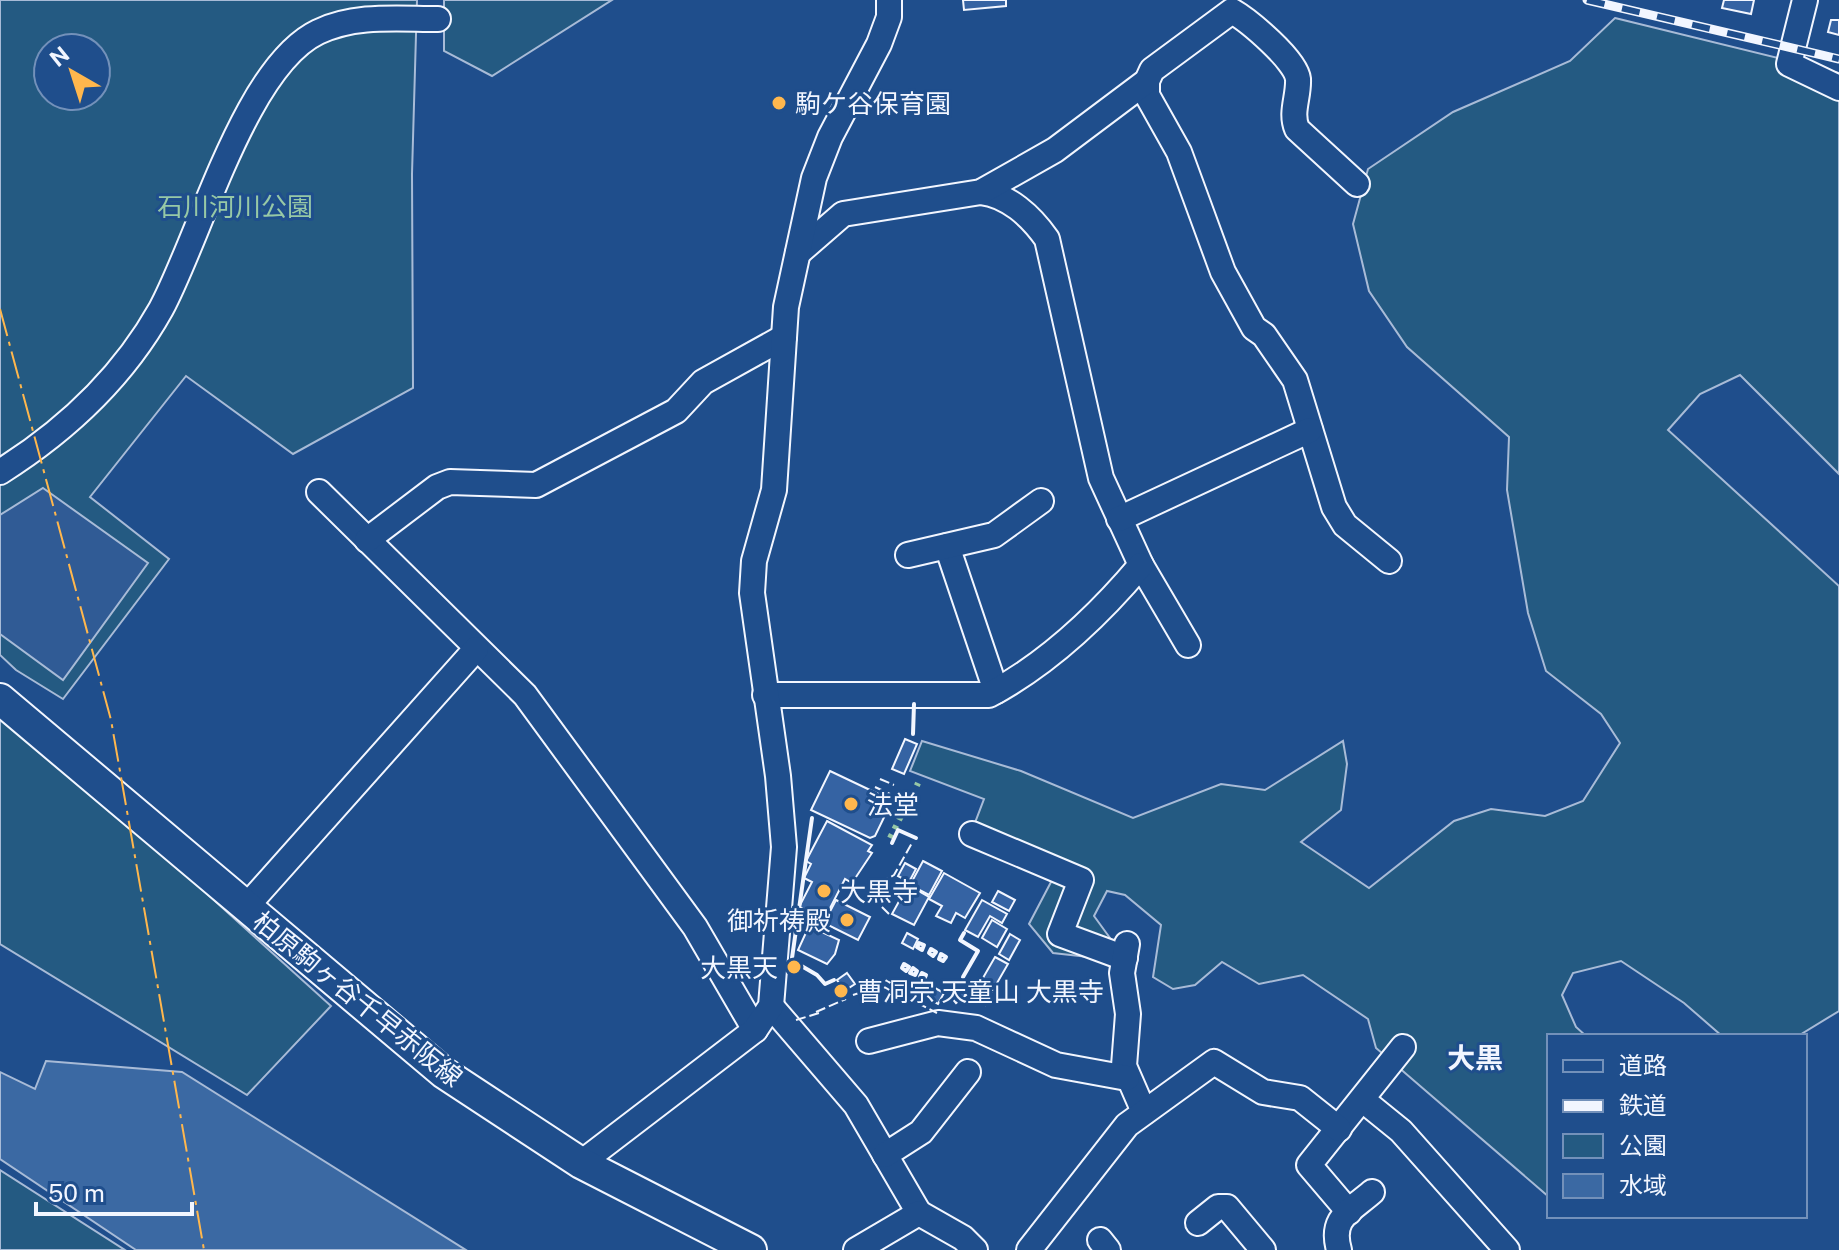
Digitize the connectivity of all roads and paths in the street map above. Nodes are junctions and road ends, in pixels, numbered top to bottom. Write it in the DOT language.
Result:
graph roads {
  1 [pos="889,0"];
  2 [pos="1805,0"];
  3 [pos="1230,5"];
  4 [pos="438,19"];
  5 [pos="1147,81"];
  6 [pos="1839,88"];
  7 [pos="1357,184"];
  8 [pos="981,192"];
  9 [pos="798,253"];
  10 [pos="784,337"];
  11 [pos="1310,430"];
  12 [pos="0,472"];
  13 [pos="319,492"];
  14 [pos="1041,501"];
  15 [pos="1119,519"];
  16 [pos="367,540"];
  17 [pos="947,546"];
  18 [pos="908,555"];
  19 [pos="1389,561"];
  20 [pos="1141,565"];
  21 [pos="1188,645"];
  22 [pos="476,649"];
  23 [pos="996,691"];
  24 [pos="765,695"];
  25 [pos="0,699"];
  26 [pos="972,834"];
  27 [pos="245,908"];
  28 [pos="771,1006"];
  29 [pos="755,1030"];
  30 [pos="869,1041"];
  31 [pos="1403,1047"];
  32 [pos="968,1072"];
  33 [pos="1127,1078"];
  34 [pos="1364,1101"];
  35 [pos="1144,1112"];
  36 [pos="1339,1129"];
  37 [pos="885,1155"];
  38 [pos="581,1163"];
  39 [pos="1372,1192"];
  40 [pos="1349,1212"];
  41 [pos="919,1213"];
  42 [pos="1198,1223"];
  43 [pos="751,1250"];
  44 [pos="856,1250"];
  45 [pos="975,1250"];
  46 [pos="1029,1250"];
  47 [pos="1263,1250"];
  48 [pos="1339,1250"];
  49 [pos="1507,1250"];
  1 -- 9 [label="street"];
  2 -- 6 [label="street"];
  3 -- 5 [label="street"];
  3 -- 7 [label="street"];
  4 -- 12 [label="street"];
  5 -- 8 [label="street"];
  5 -- 11 [label="street"];
  8 -- 9 [label="street"];
  8 -- 15 [label="street"];
  9 -- 10 [label="street"];
  10 -- 16 [label="street"];
  10 -- 24 [label="street"];
  11 -- 15 [label="street"];
  11 -- 19 [label="street"];
  13 -- 16 [label="street"];
  14 -- 17 [label="street"];
  15 -- 20 [label="street"];
  16 -- 22 [label="street"];
  17 -- 18 [label="street"];
  17 -- 23 [label="street"];
  20 -- 21 [label="street"];
  20 -- 23 [label="street"];
  22 -- 27 [label="street"];
  22 -- 29 [label="street"];
  23 -- 24 [label="street"];
  24 -- 28 [label="street"];
  25 -- 27 [label="main road, 柏原駒ヶ谷千早赤阪線"];
  26 -- 33 [label="street"];
  27 -- 38 [label="main road, 柏原駒ヶ谷千早赤阪線"];
  28 -- 29 [label="street"];
  28 -- 37 [label="street"];
  29 -- 38 [label="street"];
  30 -- 33 [label="street"];
  31 -- 34 [label="street"];
  32 -- 37 [label="street"];
  33 -- 35 [label="street"];
  34 -- 36 [label="street"];
  34 -- 49 [label="street"];
  35 -- 36 [label="street"];
  35 -- 46 [label="street"];
  36 -- 40 [label="street"];
  37 -- 41 [label="street"];
  38 -- 43 [label="main road, 柏原駒ヶ谷千早赤阪線"];
  39 -- 40 [label="street"];
  40 -- 48 [label="street"];
  41 -- 44 [label="street"];
  41 -- 45 [label="street"];
  42 -- 47 [label="street"];
}
